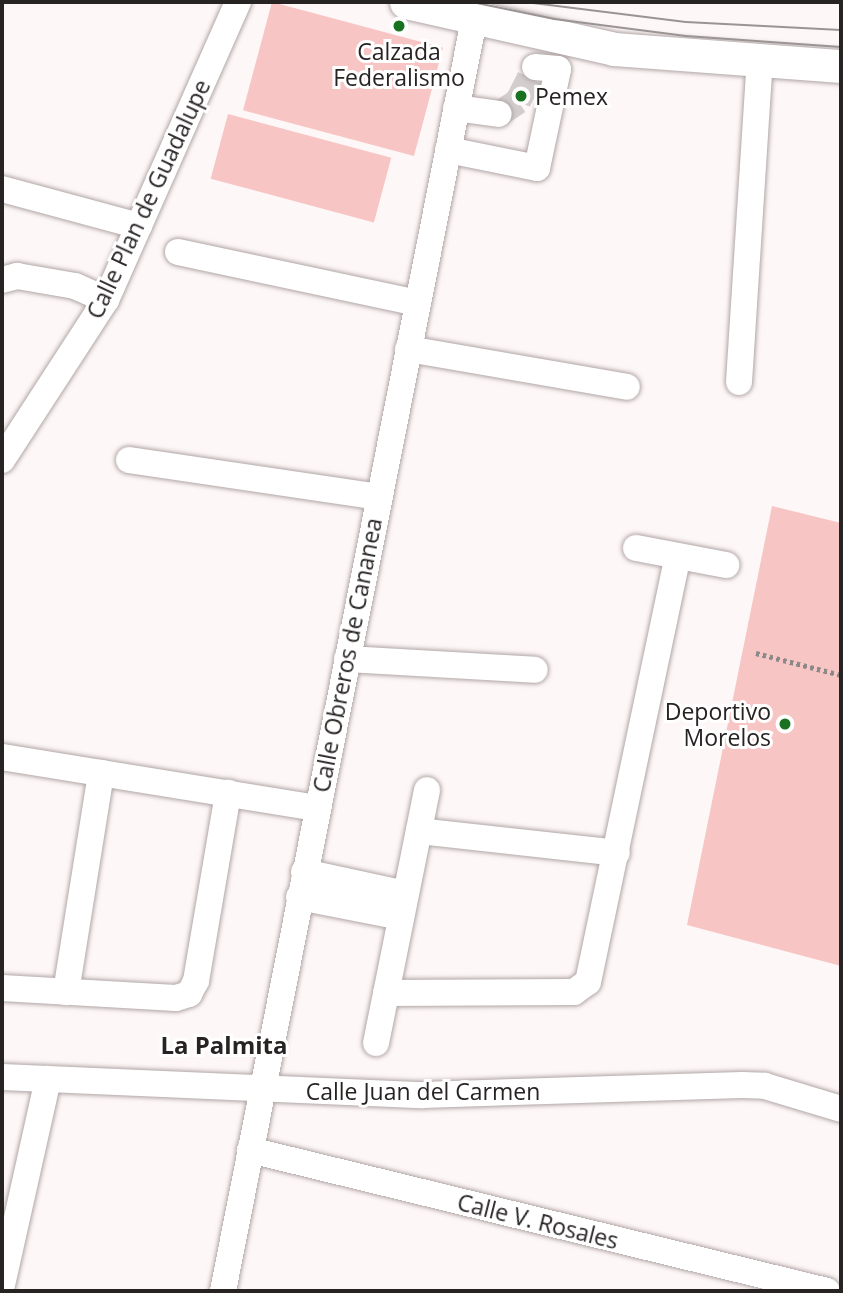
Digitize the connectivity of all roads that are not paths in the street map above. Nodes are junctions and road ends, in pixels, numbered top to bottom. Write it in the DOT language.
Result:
graph roads {
  1 [pos="238,2"];
  2 [pos="406,2"];
  3 [pos="474,20"];
  4 [pos="537,60"];
  5 [pos="760,61"];
  6 [pos="841,66"];
  7 [pos="456,108"];
  8 [pos="499,114"];
  9 [pos="448,150"];
  10 [pos="2,189"];
  11 [pos="139,226"];
  12 [pos="178,252"];
  13 [pos="2,280"];
  14 [pos="106,300"];
  15 [pos="418,303"];
  16 [pos="408,349"];
  17 [pos="739,382"];
  18 [pos="628,387"];
  19 [pos="3,454"];
  20 [pos="129,460"];
  21 [pos="379,498"];
  22 [pos="636,548"];
  23 [pos="678,556"];
  24 [pos="726,565"];
  25 [pos="346,659"];
  26 [pos="535,670"];
  27 [pos="2,757"];
  28 [pos="101,773"];
  29 [pos="427,790"];
  30 [pos="228,793"];
  31 [pos="317,808"];
  32 [pos="419,831"];
  33 [pos="617,853"];
  34 [pos="302,884"];
  35 [pos="403,906"];
  36 [pos="2,988"];
  37 [pos="66,992"];
  38 [pos="386,993"];
  39 [pos="376,1043"];
  40 [pos="2,1077"];
  41 [pos="47,1079"];
  42 [pos="262,1089"];
  43 [pos="841,1109"];
  44 [pos="250,1150"];
  45 [pos="2,1285"];
  46 [pos="223,1291"];
  47 [pos="827,1291"];
  1 -- 11 [label="street, Calle Plan de Guadalupe"];
  2 -- 3 [label="main road"];
  3 -- 4 [label="main road"];
  3 -- 7 [label="street, Calle Obreros de Cananea"];
  4 -- 5 [label="main road"];
  4 -- 9 [label="street"];
  5 -- 6 [label="main road"];
  5 -- 17 [label="street"];
  7 -- 8 [label="street"];
  7 -- 9 [label="street, Calle Obreros de Cananea"];
  9 -- 15 [label="street, Calle Obreros de Cananea"];
  10 -- 11 [label="street"];
  11 -- 14 [label="street, Calle Plan de Guadalupe"];
  12 -- 15 [label="street"];
  13 -- 14 [label="street"];
  14 -- 19 [label="street, Calle Plan de Guadalupe"];
  15 -- 16 [label="street, Calle Obreros de Cananea"];
  16 -- 18 [label="street"];
  16 -- 21 [label="street, Calle Obreros de Cananea"];
  20 -- 21 [label="street"];
  21 -- 25 [label="street, Calle Obreros de Cananea"];
  22 -- 23 [label="street"];
  23 -- 24 [label="street"];
  23 -- 33 [label="street"];
  25 -- 26 [label="street"];
  25 -- 31 [label="street, Calle Obreros de Cananea"];
  27 -- 28 [label="street"];
  28 -- 30 [label="street"];
  28 -- 37 [label="street"];
  29 -- 32 [label="street"];
  30 -- 31 [label="street"];
  30 -- 37 [label="street"];
  31 -- 34 [label="street, Calle Obreros de Cananea"];
  32 -- 33 [label="street"];
  32 -- 35 [label="street"];
  33 -- 38 [label="street"];
  34 -- 35 [label="street"];
  34 -- 42 [label="street, Calle Obreros de Cananea"];
  35 -- 38 [label="street"];
  36 -- 37 [label="street"];
  38 -- 39 [label="street"];
  40 -- 41 [label="street, Calle Juan del Carmen"];
  41 -- 42 [label="street, Calle Juan del Carmen"];
  41 -- 45 [label="street"];
  42 -- 43 [label="street, Calle Juan del Carmen"];
  42 -- 44 [label="street, Calle Obreros de Cananea"];
  44 -- 46 [label="street, Calle Obreros de Cananea"];
  44 -- 47 [label="street, Calle V. Rosales"];
}
